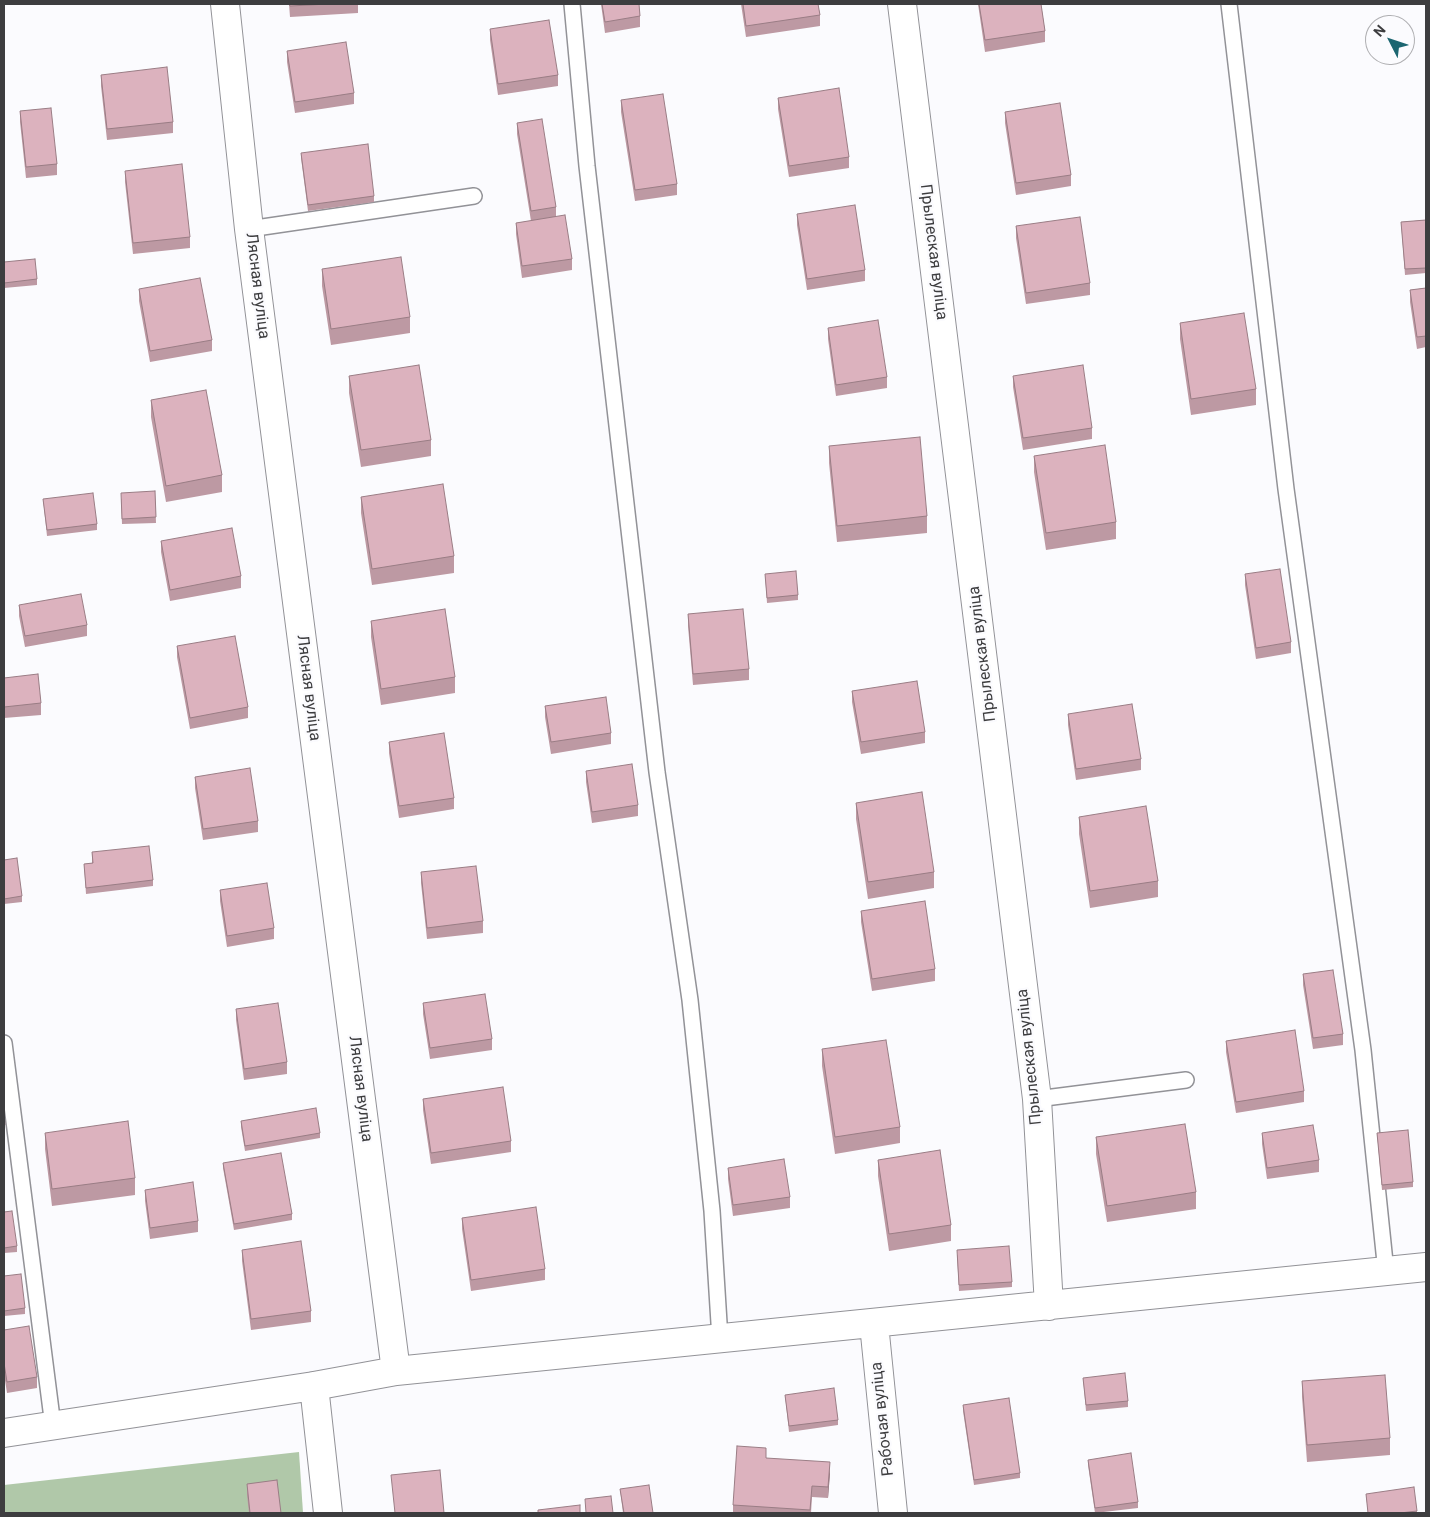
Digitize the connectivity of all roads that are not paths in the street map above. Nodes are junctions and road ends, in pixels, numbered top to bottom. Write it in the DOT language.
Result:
graph roads {
  1 [pos="225,4"];
  2 [pos="572,4"];
  3 [pos="902,4"];
  4 [pos="1229,4"];
  5 [pos="474,196"];
  6 [pos="249,229"];
  7 [pos="4,1043"];
  8 [pos="1186,1080"];
  9 [pos="1037,1099"];
  10 [pos="1426,1267"];
  11 [pos="1386,1272"];
  12 [pos="1049,1306"];
  13 [pos="874,1324"];
  14 [pos="720,1339"];
  15 [pos="396,1371"];
  16 [pos="314,1386"];
  17 [pos="53,1426"];
  18 [pos="4,1433"];
  19 [pos="328,1513"];
  20 [pos="893,1513"];
  1 -- 6 [label="street, Лясная вуліца"];
  2 -- 14 [label="lane"];
  3 -- 9 [label="street, Прылеская вуліца"];
  4 -- 11 [label="lane"];
  5 -- 6 [label="lane"];
  6 -- 15 [label="street, Лясная вуліца"];
  7 -- 17 [label="lane"];
  8 -- 9 [label="lane"];
  9 -- 12 [label="street, Прылеская вуліца"];
  10 -- 11 [label="street"];
  11 -- 12 [label="street"];
  12 -- 13 [label="street"];
  13 -- 14 [label="street"];
  13 -- 20 [label="street, Рабочая вуліца"];
  14 -- 15 [label="street"];
  15 -- 16 [label="street"];
  16 -- 17 [label="street"];
  16 -- 19 [label="street"];
  17 -- 18 [label="street"];
}
